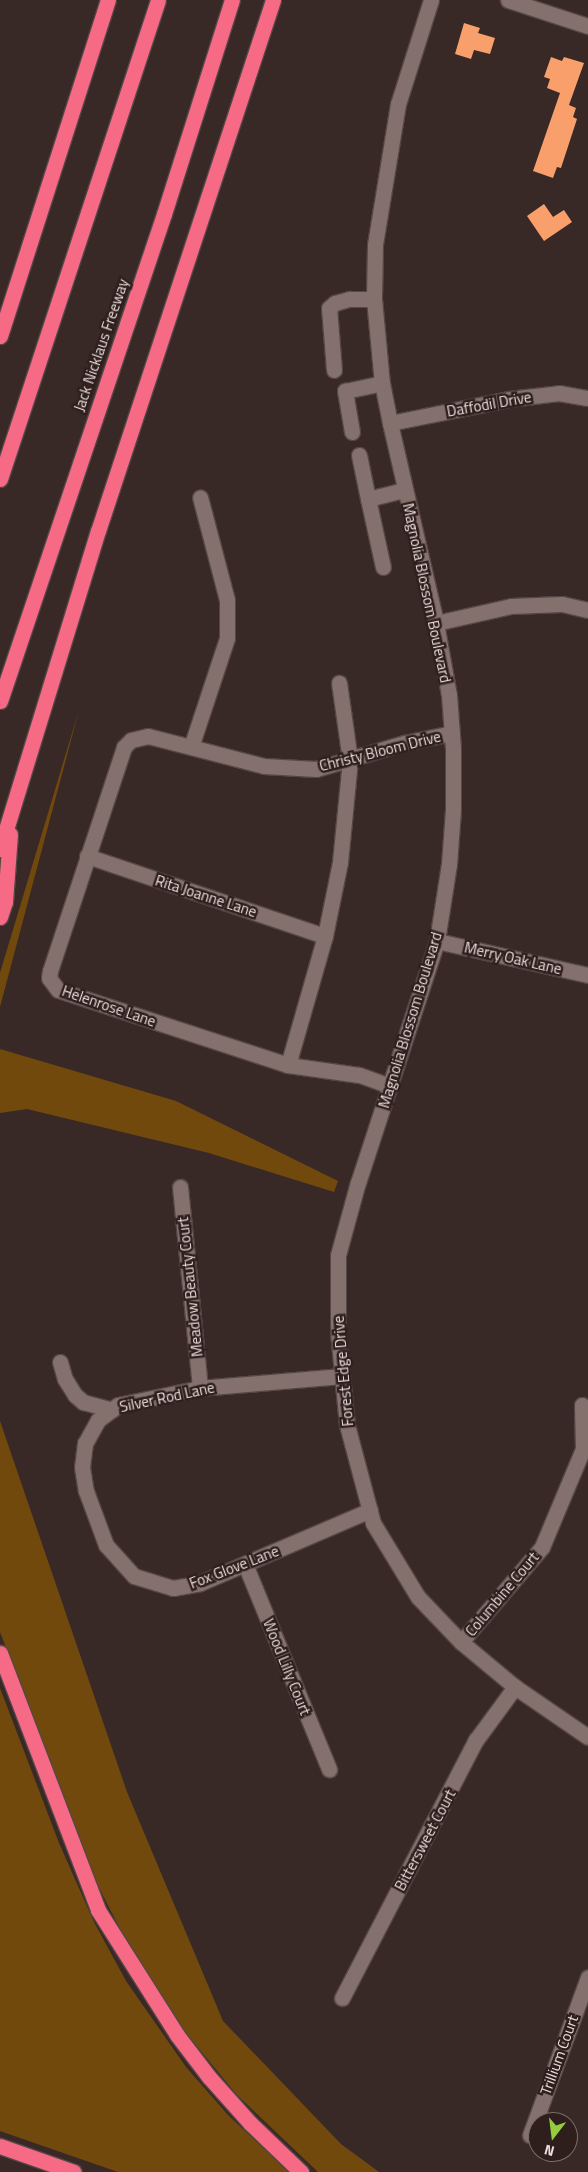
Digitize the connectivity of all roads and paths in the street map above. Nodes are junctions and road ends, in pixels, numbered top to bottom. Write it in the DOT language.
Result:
graph roads {
  1 [pos="108,0"];
  2 [pos="158,0"];
  3 [pos="232,0"];
  4 [pos="273,0"];
  5 [pos="431,0"];
  6 [pos="508,0"];
  7 [pos="588,26"];
  8 [pos="374,299"];
  9 [pos="0,336"];
  10 [pos="334,370"];
  11 [pos="382,384"];
  12 [pos="588,398"];
  13 [pos="390,424"];
  14 [pos="352,432"];
  15 [pos="359,455"];
  16 [pos="0,479"];
  17 [pos="405,490"];
  18 [pos="200,497"];
  19 [pos="368,499"];
  20 [pos="384,567"];
  21 [pos="588,610"];
  22 [pos="436,623"];
  23 [pos="339,683"];
  24 [pos="0,701"];
  25 [pos="452,733"];
  26 [pos="191,747"];
  27 [pos="350,760"];
  28 [pos="11,818"];
  29 [pos="0,848"];
  30 [pos="86,856"];
  31 [pos="0,917"];
  32 [pos="325,936"];
  33 [pos="437,941"];
  34 [pos="588,975"];
  35 [pos="288,1065"];
  36 [pos="390,1086"];
  37 [pos="358,1182"];
  38 [pos="180,1187"];
  39 [pos="60,1362"];
  40 [pos="342,1376"];
  41 [pos="200,1388"];
  42 [pos="582,1404"];
  43 [pos="112,1410"];
  44 [pos="370,1510"];
  45 [pos="106,1545"];
  46 [pos="245,1564"];
  47 [pos="461,1642"];
  48 [pos="0,1653"];
  49 [pos="515,1687"];
  50 [pos="588,1737"];
  51 [pos="329,1769"];
  52 [pos="588,1976"];
  53 [pos="342,1998"];
  54 [pos="538,2112"];
  55 [pos="0,2146"];
  56 [pos="74,2172"];
  57 [pos="301,2172"];
  1 -- 9 [label="highway"];
  2 -- 16 [label="highway"];
  3 -- 24 [label="highway, Jack Nicklaus Freeway"];
  4 -- 28 [label="highway"];
  5 -- 8 [label="street, Magnolia Blossom Boulevard"];
  6 -- 7 [label="street"];
  8 -- 10 [label="street"];
  8 -- 11 [label="street, Magnolia Blossom Boulevard"];
  11 -- 13 [label="street, Magnolia Blossom Boulevard"];
  11 -- 14 [label="street"];
  12 -- 13 [label="street, Daffodil Drive"];
  13 -- 17 [label="street, Magnolia Blossom Boulevard"];
  15 -- 19 [label="street"];
  17 -- 19 [label="street"];
  17 -- 22 [label="street, Magnolia Blossom Boulevard"];
  18 -- 26 [label="street"];
  19 -- 20 [label="street"];
  21 -- 22 [label="street"];
  22 -- 25 [label="street, Magnolia Blossom Boulevard"];
  23 -- 27 [label="street"];
  25 -- 27 [label="street, Christy Bloom Drive"];
  25 -- 33 [label="street, Magnolia Blossom Boulevard"];
  26 -- 27 [label="street, Christy Bloom Drive"];
  26 -- 30 [label="street, Helenrose Lane"];
  27 -- 32 [label="street"];
  28 -- 29 [label="highway"];
  28 -- 31 [label="highway"];
  30 -- 32 [label="street, Rita Joanne Lane"];
  30 -- 35 [label="street, Helenrose Lane"];
  32 -- 35 [label="street"];
  33 -- 34 [label="street, Merry Oak Lane"];
  33 -- 36 [label="street, Magnolia Blossom Boulevard"];
  35 -- 36 [label="street, Helenrose Lane"];
  36 -- 37 [label="street, Magnolia Blossom Boulevard"];
  37 -- 40 [label="street, Forest Edge Drive"];
  38 -- 41 [label="street, Meadow Beauty Court"];
  39 -- 43 [label="street"];
  40 -- 41 [label="street, Silver Rod Lane"];
  40 -- 44 [label="street, Forest Edge Drive"];
  41 -- 43 [label="street, Silver Rod Lane"];
  42 -- 47 [label="street, Columbine Court"];
  43 -- 45 [label="street, Silver Rod Lane"];
  44 -- 46 [label="street, Fox Glove Lane"];
  44 -- 47 [label="street, Forest Edge Drive"];
  45 -- 46 [label="street, Fox Glove Lane"];
  46 -- 51 [label="street, Wood Lilly Court"];
  47 -- 49 [label="street, Forest Edge Drive"];
  48 -- 57 [label="highway"];
  49 -- 50 [label="street, Forest Edge Drive"];
  49 -- 53 [label="street, Bittersweet Court"];
  52 -- 54 [label="street, Trillium Court"];
  55 -- 56 [label="highway"];
}
